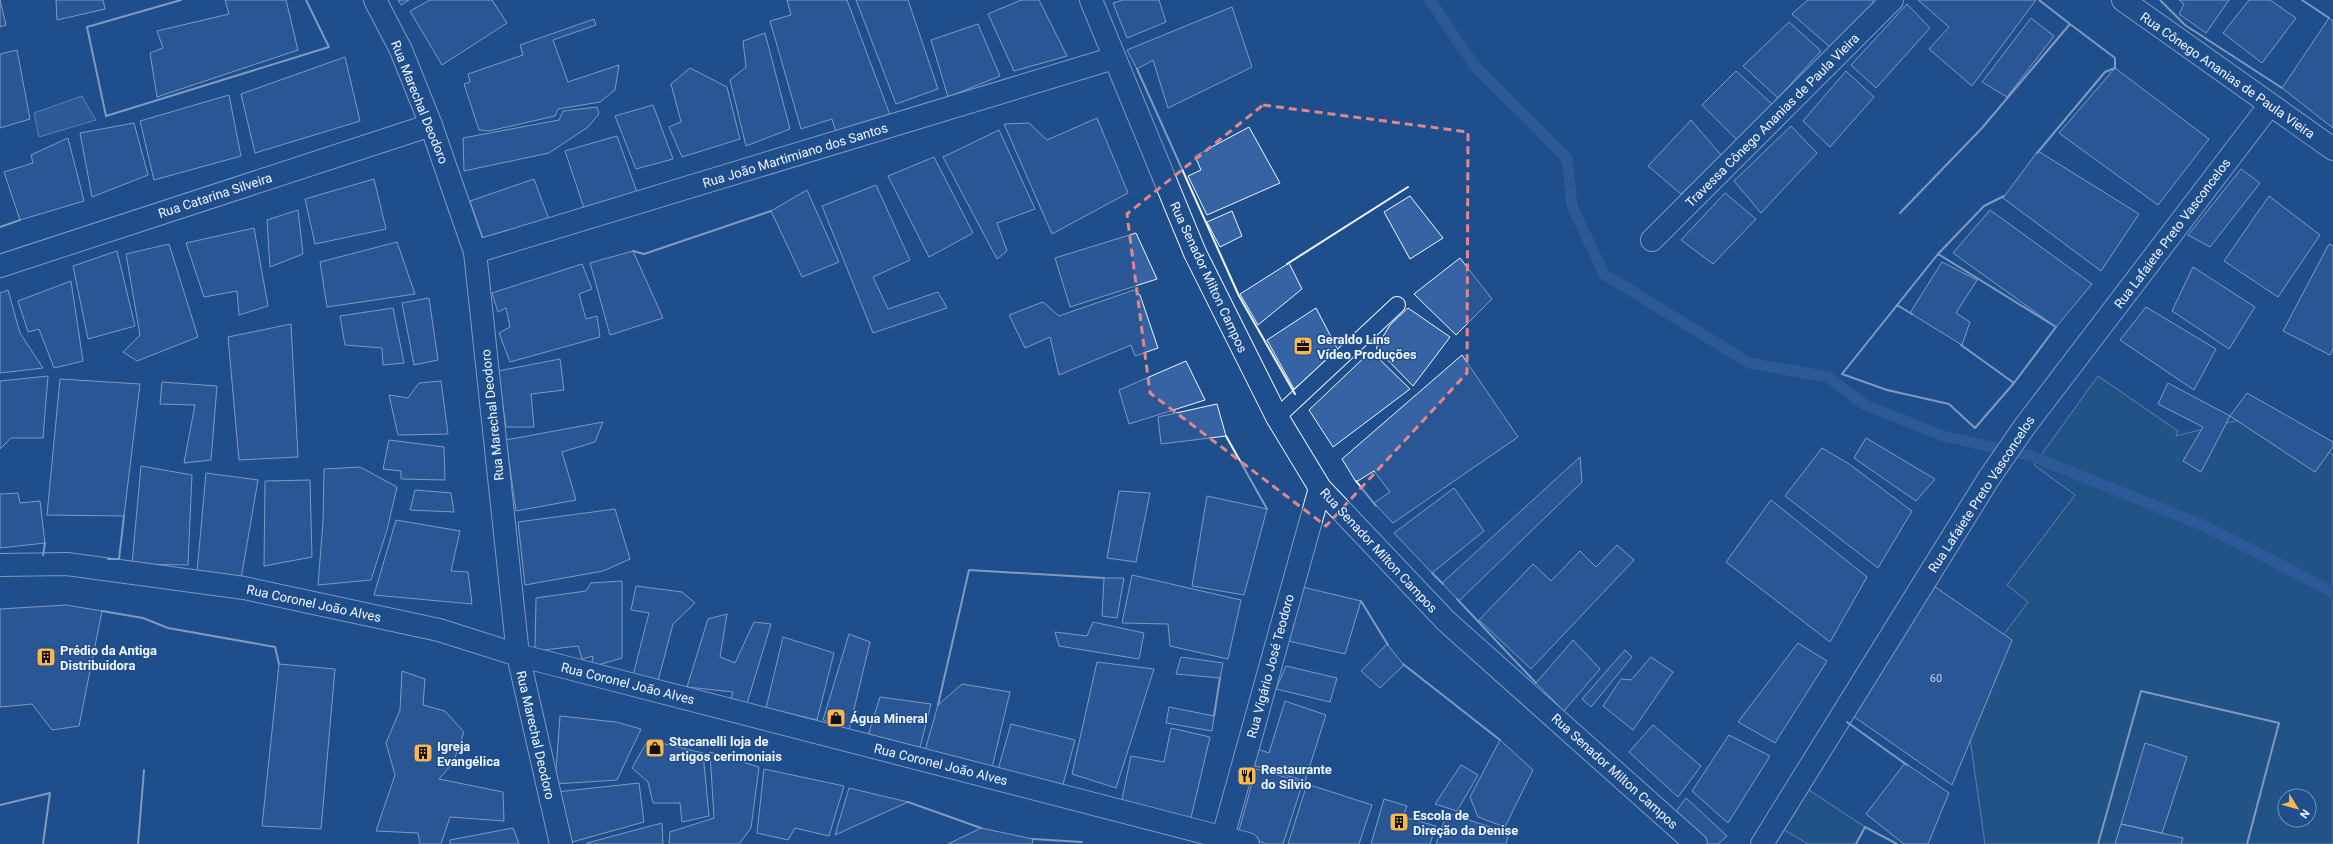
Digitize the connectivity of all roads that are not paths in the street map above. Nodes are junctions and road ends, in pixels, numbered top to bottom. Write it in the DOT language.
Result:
graph roads {
  1 [pos="375,0"];
  2 [pos="1091,0"];
  3 [pos="1892,0"];
  4 [pos="2123,0"];
  5 [pos="1114,58"];
  6 [pos="2270,106"];
  7 [pos="431,125"];
  8 [pos="2333,149"];
  9 [pos="1652,240"];
  10 [pos="475,252"];
  11 [pos="0,266"];
  12 [pos="1397,305"];
  13 [pos="1277,418"];
  14 [pos="1320,488"];
  15 [pos="0,565"];
  16 [pos="518,655"];
  17 [pos="1222,840"];
  18 [pos="560,844"];
  19 [pos="1248,844"];
  20 [pos="1696,844"];
  21 [pos="1762,844"];
  1 -- 7 [label="street, Rua Marechal Deodoro"];
  2 -- 5 [label="street, Rua Senador Milton Campos"];
  3 -- 9 [label="street, Travessa Cônego Ananias de Paula Vieira"];
  4 -- 6 [label="street, Rua Cônego Ananias de Paula Vieira"];
  5 -- 10 [label="street, Rua João Martimiano dos Santos"];
  5 -- 13 [label="street, Rua Senador Milton Campos"];
  6 -- 8 [label="street, Rua Cônego Ananias de Paula Vieira"];
  6 -- 21 [label="street, Rua Lafaiete Preto Vasconcelos"];
  7 -- 10 [label="street, Rua Marechal Deodoro"];
  7 -- 11 [label="street, Rua Catarina Silveira"];
  10 -- 16 [label="street, Rua Marechal Deodoro"];
  12 -- 13 [label="lane"];
  13 -- 14 [label="street, Rua Senador Milton Campos"];
  14 -- 17 [label="street, Rua Vigário José Teodoro"];
  14 -- 20 [label="street, Rua Senador Milton Campos"];
  15 -- 16 [label="street, Rua Coronel João Alves"];
  16 -- 17 [label="street, Rua Coronel João Alves"];
  16 -- 18 [label="street, Rua Marechal Deodoro"];
  17 -- 19 [label="street, Rua Coronel João Alves"];
}
